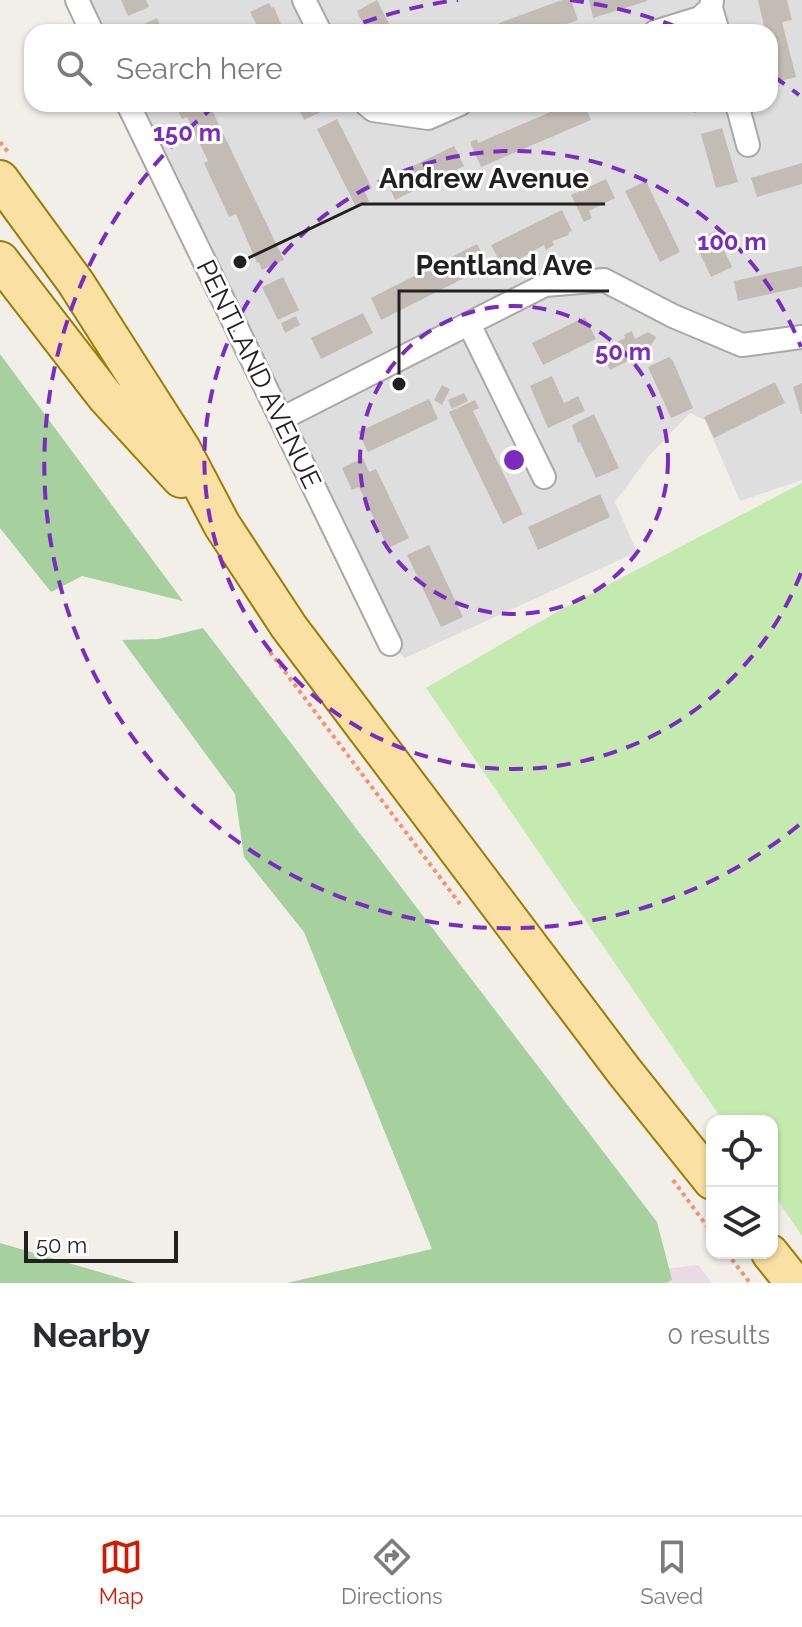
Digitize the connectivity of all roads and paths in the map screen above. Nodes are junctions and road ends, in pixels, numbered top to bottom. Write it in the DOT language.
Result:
graph roads {
  1 [pos="77,0"];
  2 [pos="304,0"];
  3 [pos="712,4"];
  4 [pos="88,24"];
  5 [pos="316,24"];
  6 [pos="681,24"];
  7 [pos="716,24"];
  8 [pos="132,112"];
  9 [pos="387,112"];
  10 [pos="442,112"];
  11 [pos="739,112"];
  12 [pos="748,145"];
  13 [pos="0,179"];
  14 [pos="0,260"];
  15 [pos="469,324"];
  16 [pos="802,337"];
  17 [pos="281,419"];
  18 [pos="554,445"];
  19 [pos="533,455"];
  20 [pos="544,477"];
  21 [pos="222,525"];
  22 [pos="390,644"];
  23 [pos="706,1173"];
  24 [pos="732,1259"];
  25 [pos="775,1259"];
  26 [pos="750,1283"];
  27 [pos="794,1283"];
  1 -- 4 [label="street"];
  2 -- 5 [label="street"];
  3 -- 6 [label="street"];
  3 -- 7 [label="street"];
  8 -- 17 [label="street, PENTLAND AVENUE"];
  9 -- 10 [label="street"];
  11 -- 12 [label="street"];
  13 -- 21 [label="main road"];
  14 -- 21 [label="main road"];
  15 -- 16 [label="street"];
  15 -- 17 [label="street"];
  15 -- 19 [label="street"];
  17 -- 22 [label="street, PENTLAND AVENUE"];
  18 -- 19 [label="street"];
  19 -- 20 [label="street"];
  21 -- 23 [label="main road"];
  24 -- 26 [label="path"];
  25 -- 27 [label="main road"];
}
